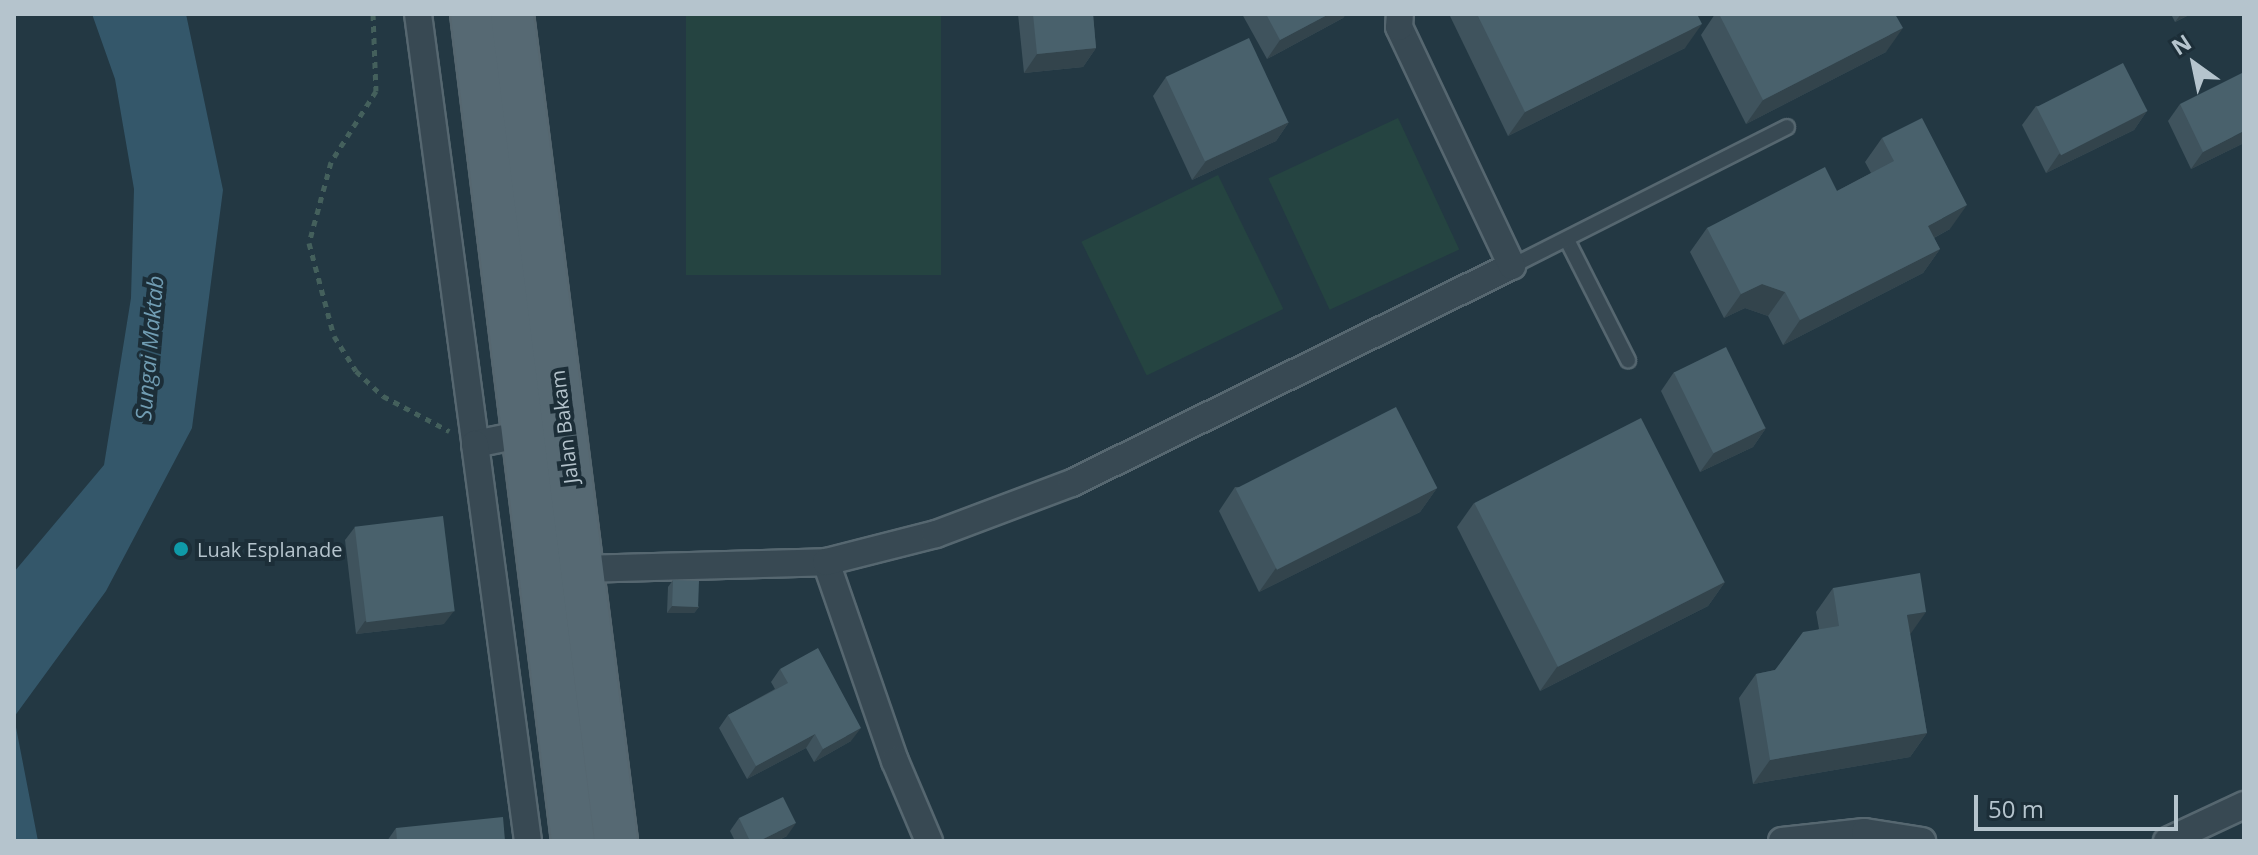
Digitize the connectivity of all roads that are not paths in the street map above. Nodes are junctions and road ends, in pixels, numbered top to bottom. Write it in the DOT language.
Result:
graph roads {
  1 [pos="418,14"];
  2 [pos="472,14"];
  3 [pos="512,14"];
  4 [pos="1400,14"];
  5 [pos="1787,127"];
  6 [pos="1567,240"];
  7 [pos="1512,266"];
  8 [pos="1628,360"];
  9 [pos="524,434"];
  10 [pos="475,444"];
  11 [pos="531,490"];
  12 [pos="826,562"];
  13 [pos="581,569"];
  14 [pos="547,634"];
  15 [pos="503,641"];
  16 [pos="2244,805"];
  17 [pos="528,841"];
  18 [pos="573,841"];
  19 [pos="616,841"];
  20 [pos="929,841"];
  21 [pos="1782,841"];
  22 [pos="1922,841"];
  23 [pos="2167,841"];
  1 -- 10 [label="street"];
  2 -- 9 [label="main road, Jalan Bakam"];
  3 -- 13 [label="main road, Jalan Bakam"];
  4 -- 7 [label="street"];
  5 -- 6 [label="lane"];
  6 -- 7 [label="lane"];
  6 -- 8 [label="lane"];
  7 -- 12 [label="street"];
  9 -- 10 [label="street"];
  9 -- 11 [label="main road, Jalan Bakam"];
  10 -- 15 [label="street"];
  11 -- 13 [label="main road"];
  11 -- 14 [label="main road, Jalan Bakam"];
  12 -- 13 [label="street"];
  12 -- 20 [label="street"];
  13 -- 19 [label="main road, Jalan Bakam"];
  14 -- 15 [label="street"];
  14 -- 18 [label="main road, Jalan Bakam"];
  15 -- 17 [label="street"];
  16 -- 23 [label="street"];
  21 -- 22 [label="street"];
}
